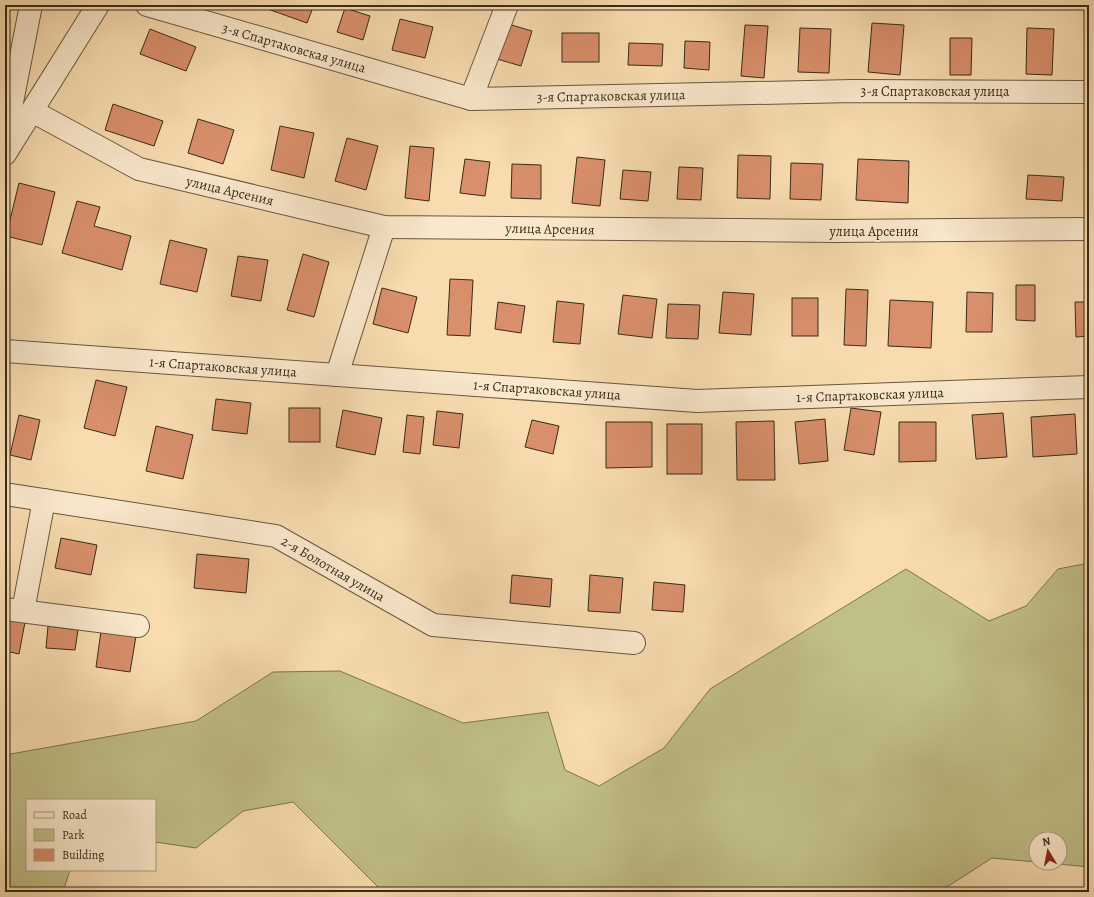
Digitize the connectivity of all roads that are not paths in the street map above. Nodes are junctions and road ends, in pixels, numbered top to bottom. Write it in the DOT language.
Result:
graph roads {
  1 [pos="31,5"];
  2 [pos="98,5"];
  3 [pos="147,5"];
  4 [pos="507,5"];
  5 [pos="1089,92"];
  6 [pos="471,99"];
  7 [pos="32,111"];
  8 [pos="5,138"];
  9 [pos="5,154"];
  10 [pos="384,227"];
  11 [pos="1089,229"];
  12 [pos="5,351"];
  13 [pos="337,375"];
  14 [pos="1089,387"];
  15 [pos="5,494"];
  16 [pos="44,500"];
  17 [pos="14,610"];
  18 [pos="138,626"];
  19 [pos="634,643"];
  1 -- 8 [label="street"];
  2 -- 7 [label="street"];
  3 -- 6 [label="street, 3-я Спартаковская улица"];
  4 -- 6 [label="street"];
  5 -- 6 [label="street, 3-я Спартаковская улица"];
  7 -- 9 [label="street"];
  7 -- 10 [label="street, улица Арсения"];
  10 -- 11 [label="street, улица Арсения"];
  10 -- 13 [label="street"];
  12 -- 13 [label="street, 1-я Спартаковская улица"];
  13 -- 14 [label="street, 1-я Спартаковская улица"];
  15 -- 16 [label="street, 2-я Болотная улица"];
  16 -- 17 [label="street"];
  16 -- 19 [label="street, 2-я Болотная улица"];
  17 -- 18 [label="street"];
}
